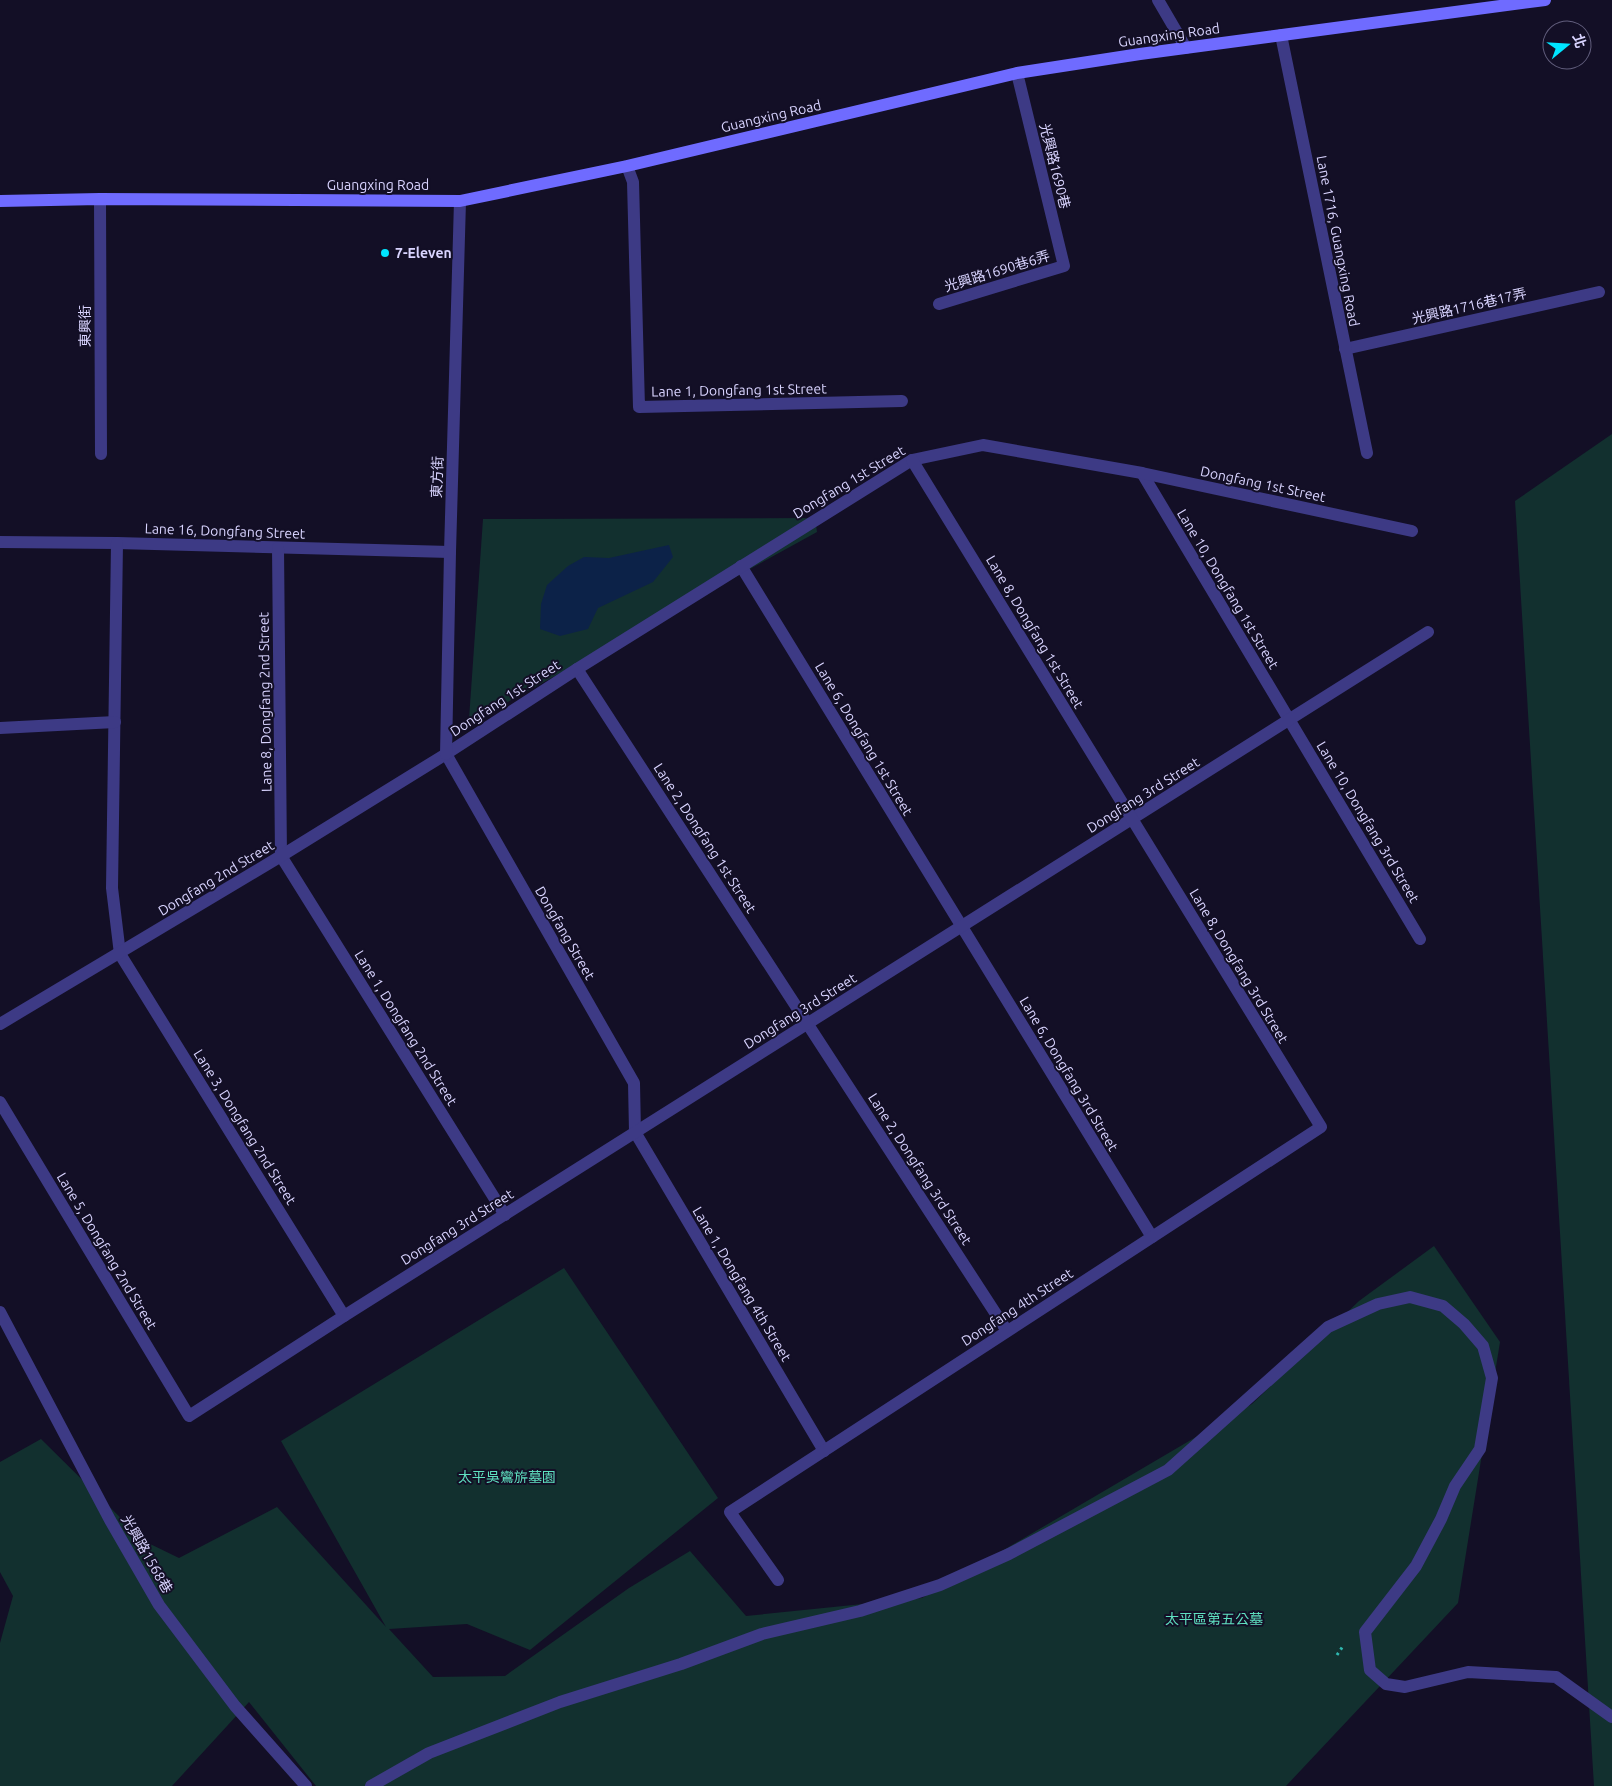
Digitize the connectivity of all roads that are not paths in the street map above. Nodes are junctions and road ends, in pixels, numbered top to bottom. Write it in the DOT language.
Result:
graph roads {
  1 [pos="1158,0"];
  2 [pos="1545,0"];
  3 [pos="1281,36"];
  4 [pos="1186,48"];
  5 [pos="1018,73"];
  6 [pos="627,166"];
  7 [pos="100,199"];
  8 [pos="460,200"];
  9 [pos="0,201"];
  10 [pos="1064,266"];
  11 [pos="1599,292"];
  12 [pos="939,304"];
  13 [pos="1345,349"];
  14 [pos="902,401"];
  15 [pos="1367,453"];
  16 [pos="101,454"];
  17 [pos="912,460"];
  18 [pos="1142,473"];
  19 [pos="1412,531"];
  20 [pos="0,542"];
  21 [pos="117,543"];
  22 [pos="278,548"];
  23 [pos="450,552"];
  24 [pos="741,566"];
  25 [pos="1428,632"];
  26 [pos="577,669"];
  27 [pos="1290,720"];
  28 [pos="115,722"];
  29 [pos="0,728"];
  30 [pos="446,754"];
  31 [pos="1132,819"];
  32 [pos="281,856"];
  33 [pos="962,927"];
  34 [pos="1420,939"];
  35 [pos="120,954"];
  36 [pos="0,1024"];
  37 [pos="808,1024"];
  38 [pos="0,1102"];
  39 [pos="1321,1128"];
  40 [pos="635,1132"];
  41 [pos="505,1215"];
  42 [pos="1152,1237"];
  43 [pos="0,1312"];
  44 [pos="344,1316"];
  45 [pos="1007,1331"];
  46 [pos="189,1416"];
  47 [pos="824,1451"];
  48 [pos="778,1580"];
  49 [pos="1612,1717"];
  50 [pos="306,1786"];
  51 [pos="371,1786"];
  1 -- 4 [label="street"];
  2 -- 3 [label="main road, Guangxing Road"];
  3 -- 4 [label="main road, Guangxing Road"];
  3 -- 13 [label="street, Lane 1716, Guangxing Road"];
  4 -- 5 [label="main road, Guangxing Road"];
  5 -- 6 [label="main road, Guangxing Road"];
  5 -- 10 [label="street, 光興路1690巷"];
  6 -- 8 [label="main road, Guangxing Road"];
  6 -- 14 [label="street, Lane 1, Dongfang 1st Street"];
  7 -- 8 [label="main road, Guangxing Road"];
  7 -- 9 [label="main road, Guangxing Road"];
  7 -- 16 [label="street, 東興街"];
  8 -- 23 [label="street, 東方街"];
  10 -- 12 [label="street, 光興路1690巷6弄"];
  11 -- 13 [label="street, 光興路1716巷17弄"];
  13 -- 15 [label="street, Lane 1716, Guangxing Road"];
  17 -- 18 [label="street, Dongfang 1st Street"];
  17 -- 24 [label="street, Dongfang 1st Street"];
  17 -- 31 [label="street, Lane 8, Dongfang 1st Street"];
  18 -- 19 [label="street, Dongfang 1st Street"];
  18 -- 27 [label="street, Lane 10, Dongfang 1st Street"];
  20 -- 21 [label="street, Lane 16, Dongfang Street"];
  21 -- 22 [label="street, Lane 16, Dongfang Street"];
  21 -- 28 [label="street"];
  22 -- 23 [label="street, Lane 16, Dongfang Street"];
  22 -- 32 [label="street, Lane 8, Dongfang 2nd Street"];
  23 -- 30 [label="street, 東方街"];
  24 -- 26 [label="street, Dongfang 1st Street"];
  24 -- 33 [label="street, Lane 6, Dongfang 1st Street"];
  25 -- 27 [label="street, Dongfang 3rd Street"];
  26 -- 30 [label="street, Dongfang 1st Street"];
  26 -- 37 [label="street, Lane 2, Dongfang 1st Street"];
  27 -- 31 [label="street, Dongfang 3rd Street"];
  27 -- 34 [label="street, Lane 10, Dongfang 3rd Street"];
  28 -- 29 [label="street"];
  28 -- 35 [label="street"];
  30 -- 32 [label="street, Dongfang 2nd Street"];
  30 -- 40 [label="street, Dongfang Street"];
  31 -- 33 [label="street, Dongfang 3rd Street"];
  31 -- 39 [label="street, Lane 8, Dongfang 3rd Street"];
  32 -- 35 [label="street, Dongfang 2nd Street"];
  32 -- 41 [label="street, Lane 1, Dongfang 2nd Street"];
  33 -- 37 [label="street, Dongfang 3rd Street"];
  33 -- 42 [label="street, Lane 6, Dongfang 3rd Street"];
  35 -- 36 [label="street, Dongfang 2nd Street"];
  35 -- 44 [label="street, Lane 3, Dongfang 2nd Street"];
  37 -- 40 [label="street, Dongfang 3rd Street"];
  37 -- 45 [label="street, Lane 2, Dongfang 3rd Street"];
  38 -- 46 [label="street, Lane 5, Dongfang 2nd Street"];
  39 -- 42 [label="street, Dongfang 4th Street"];
  40 -- 41 [label="street, Dongfang 3rd Street"];
  40 -- 47 [label="street, Lane 1, Dongfang 4th Street"];
  41 -- 44 [label="street, Dongfang 3rd Street"];
  42 -- 45 [label="street, Dongfang 4th Street"];
  43 -- 50 [label="street, 光興路1568巷"];
  44 -- 46 [label="street, Dongfang 3rd Street"];
  45 -- 47 [label="street, Dongfang 4th Street"];
  47 -- 48 [label="street, Dongfang 4th Street"];
  49 -- 51 [label="street"];
}
